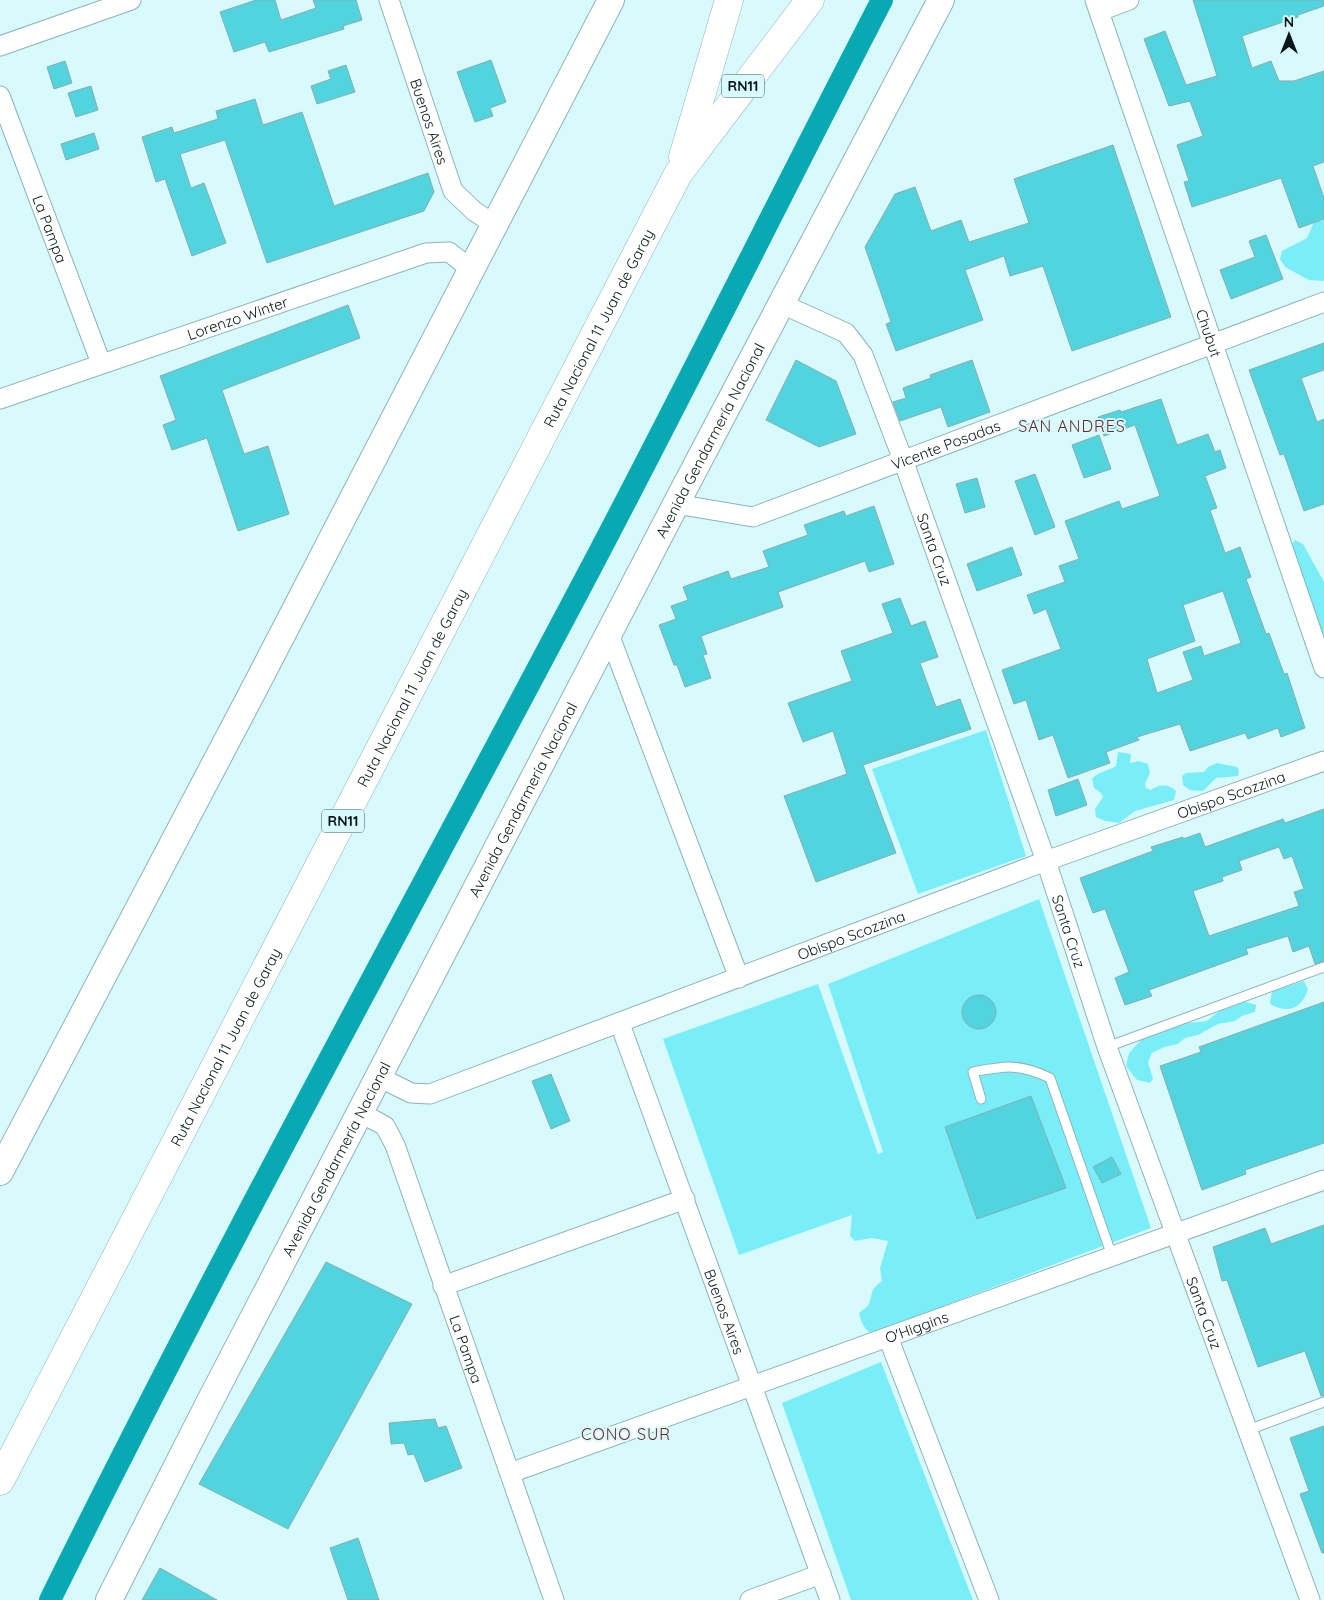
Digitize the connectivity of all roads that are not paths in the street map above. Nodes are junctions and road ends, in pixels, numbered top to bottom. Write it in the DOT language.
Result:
graph roads {
  1 [pos="131,0"];
  2 [pos="389,0"];
  3 [pos="611,0"];
  4 [pos="728,0"];
  5 [pos="810,0"];
  6 [pos="942,0"];
  7 [pos="1128,0"];
  8 [pos="1097,6"];
  9 [pos="0,46"];
  10 [pos="0,96"];
  11 [pos="678,174"];
  12 [pos="495,224"];
  13 [pos="472,270"];
  14 [pos="1324,302"];
  15 [pos="782,304"];
  16 [pos="1213,344"];
  17 [pos="101,363"];
  18 [pos="0,399"];
  19 [pos="903,460"];
  20 [pos="676,504"];
  21 [pos="609,634"];
  22 [pos="1324,668"];
  23 [pos="1324,761"];
  24 [pos="1046,861"];
  25 [pos="1324,966"];
  26 [pos="739,978"];
  27 [pos="620,1024"];
  28 [pos="1108,1047"];
  29 [pos="379,1077"];
  30 [pos="981,1099"];
  31 [pos="361,1113"];
  32 [pos="0,1172"];
  33 [pos="1324,1180"];
  34 [pos="685,1199"];
  35 [pos="1176,1233"];
  36 [pos="1112,1256"];
  37 [pos="443,1286"];
  38 [pos="888,1337"];
  39 [pos="752,1386"];
  40 [pos="1324,1402"];
  41 [pos="1248,1430"];
  42 [pos="510,1473"];
  43 [pos="3,1480"];
  44 [pos="821,1574"];
  45 [pos="1324,1598"];
  46 [pos="109,1600"];
  47 [pos="554,1600"];
  48 [pos="750,1600"];
  49 [pos="830,1600"];
  50 [pos="989,1600"];
  51 [pos="1310,1600"];
  52 [pos="1319,1600"];
  1 -- 9 [label="street"];
  2 -- 12 [label="street, Buenos Aires"];
  3 -- 12 [label="main road"];
  4 -- 11 [label="highway, Ruta Nacional 11 Juan de Garay / RN11"];
  5 -- 11 [label="highway, Ruta Nacional 11 Juan de Garay / RN11"];
  6 -- 15 [label="main road, Avenida Gendarmería Nacional"];
  7 -- 8 [label="street"];
  8 -- 16 [label="street, Chubut"];
  10 -- 17 [label="street, La Pampa"];
  11 -- 43 [label="highway, Ruta Nacional 11 Juan de Garay / RN11"];
  12 -- 13 [label="main road"];
  13 -- 17 [label="street, Lorenzo Winter"];
  13 -- 32 [label="main road"];
  14 -- 16 [label="street, Vicente Posadas"];
  15 -- 19 [label="street, Santa Cruz"];
  15 -- 20 [label="main road, Avenida Gendarmería Nacional"];
  16 -- 19 [label="street, Vicente Posadas"];
  16 -- 22 [label="street, Chubut"];
  17 -- 18 [label="street, Lorenzo Winter"];
  19 -- 20 [label="street, Vicente Posadas"];
  19 -- 24 [label="street, Santa Cruz"];
  20 -- 21 [label="main road, Avenida Gendarmería Nacional"];
  21 -- 26 [label="street"];
  21 -- 29 [label="main road, Avenida Gendarmería Nacional"];
  23 -- 24 [label="street, Obispo Scozzina"];
  24 -- 26 [label="street, Obispo Scozzina"];
  24 -- 28 [label="street, Santa Cruz"];
  25 -- 28 [label="lane"];
  26 -- 27 [label="street, Obispo Scozzina"];
  27 -- 29 [label="street, Obispo Scozzina"];
  27 -- 34 [label="street, Buenos Aires"];
  28 -- 35 [label="street, Santa Cruz"];
  29 -- 31 [label="main road, Avenida Gendarmería Nacional"];
  30 -- 36 [label="lane"];
  31 -- 37 [label="street, La Pampa"];
  31 -- 46 [label="main road, Avenida Gendarmería Nacional"];
  33 -- 35 [label="street, O'Higgins"];
  34 -- 37 [label="street"];
  34 -- 39 [label="street, Buenos Aires"];
  35 -- 36 [label="street, O'Higgins"];
  35 -- 41 [label="street, Santa Cruz"];
  36 -- 38 [label="street, O'Higgins"];
  37 -- 42 [label="street, La Pampa"];
  38 -- 39 [label="street, O'Higgins"];
  38 -- 50 [label="street"];
  39 -- 42 [label="street, O'Higgins"];
  39 -- 44 [label="street, Buenos Aires"];
  40 -- 41 [label="lane"];
  41 -- 51 [label="street, Santa Cruz"];
  42 -- 47 [label="street, La Pampa"];
  44 -- 48 [label="street"];
  44 -- 49 [label="street, Buenos Aires"];
  45 -- 52 [label="street"];
}
